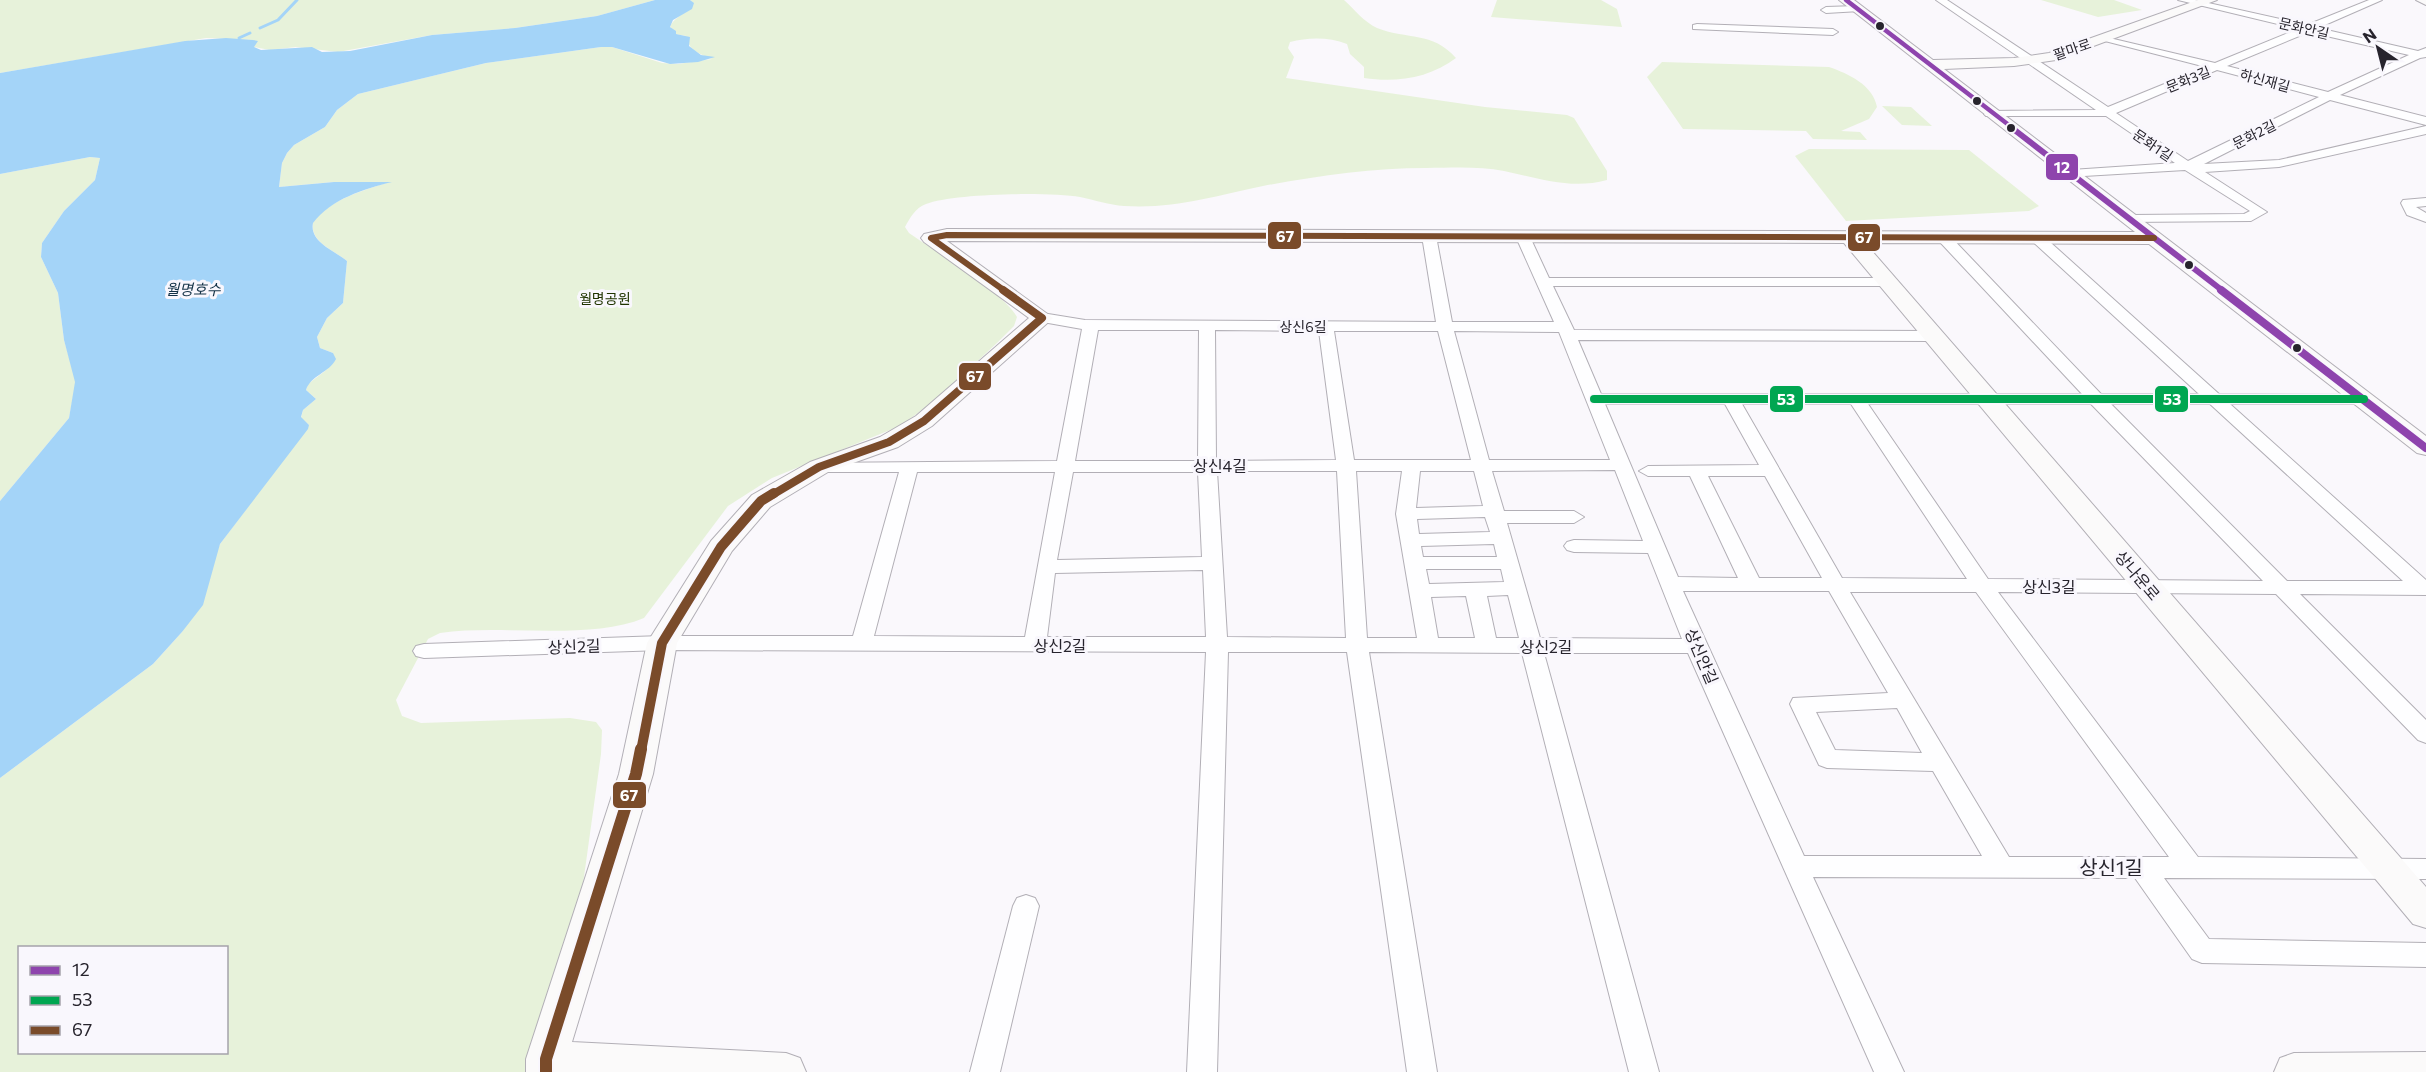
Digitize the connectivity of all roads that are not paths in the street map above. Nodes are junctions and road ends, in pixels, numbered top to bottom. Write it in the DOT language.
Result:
graph roads {
  1 [pos="1941,0"];
  2 [pos="2183,0"];
  3 [pos="2377,0"];
  4 [pos="2204,2"];
  5 [pos="1851,5"];
  6 [pos="1826,10"];
  7 [pos="1697,27"];
  8 [pos="2311,29"];
  9 [pos="1833,32"];
  10 [pos="2105,38"];
  11 [pos="2424,54"];
  12 [pos="2035,60"];
  13 [pos="1928,65"];
  14 [pos="2217,67"];
  15 [pos="2329,96"];
  16 [pos="2105,113"];
  17 [pos="1990,114"];
  18 [pos="2426,121"];
  19 [pos="2426,130"];
  20 [pos="2185,166"];
  21 [pos="2071,174"];
  22 [pos="2426,202"];
  23 [pos="2426,218"];
  24 [pos="2131,219"];
  25 [pos="1429,236"];
  26 [pos="1523,237"];
  27 [pos="1943,237"];
  28 [pos="2036,237"];
  29 [pos="1850,238"];
  30 [pos="2154,238"];
  31 [pos="1545,282"];
  32 [pos="1888,282"];
  33 [pos="1042,318"];
  34 [pos="1091,325"];
  35 [pos="1207,326"];
  36 [pos="1326,326"];
  37 [pos="1445,327"];
  38 [pos="1566,331"];
  39 [pos="1934,336"];
  40 [pos="1987,398"];
  41 [pos="1594,399"];
  42 [pos="1731,399"];
  43 [pos="1856,399"];
  44 [pos="2096,399"];
  45 [pos="2215,399"];
  46 [pos="2364,399"];
  47 [pos="2422,442"];
  48 [pos="1207,465"];
  49 [pos="1346,465"];
  50 [pos="1412,465"];
  51 [pos="1481,465"];
  52 [pos="1622,465"];
  53 [pos="910,466"];
  54 [pos="1064,466"];
  55 [pos="819,467"];
  56 [pos="1771,470"];
  57 [pos="1648,471"];
  58 [pos="1696,471"];
  59 [pos="1406,514"];
  60 [pos="1494,514"];
  61 [pos="1574,517"];
  62 [pos="1500,538"];
  63 [pos="1411,540"];
  64 [pos="1574,546"];
  65 [pos="1656,547"];
  66 [pos="1414,562"];
  67 [pos="1508,562"];
  68 [pos="1212,563"];
  69 [pos="1046,567"];
  70 [pos="1672,584"];
  71 [pos="1752,585"];
  72 [pos="1836,585"];
  73 [pos="1982,586"];
  74 [pos="2147,586"];
  75 [pos="2283,587"];
  76 [pos="1516,588"];
  77 [pos="2425,588"];
  78 [pos="1475,589"];
  79 [pos="1420,591"];
  80 [pos="662,643"];
  81 [pos="861,645"];
  82 [pos="1035,645"];
  83 [pos="1216,645"];
  84 [pos="1357,645"];
  85 [pos="1429,645"];
  86 [pos="1487,646"];
  87 [pos="1529,646"];
  88 [pos="1696,646"];
  89 [pos="423,651"];
  90 [pos="1904,700"];
  91 [pos="2426,734"];
  92 [pos="1940,762"];
  93 [pos="1796,866"];
  94 [pos="2141,867"];
  95 [pos="2190,867"];
  96 [pos="2387,867"];
  97 [pos="2002,868"];
  98 [pos="2426,869"];
  99 [pos="1026,906"];
  100 [pos="2426,913"];
  101 [pos="2426,956"];
  102 [pos="546,1066"];
  103 [pos="2426,1071"];
  104 [pos="786,1072"];
  105 [pos="985,1072"];
  106 [pos="1202,1072"];
  107 [pos="1422,1072"];
  108 [pos="1644,1072"];
  109 [pos="1889,1072"];
  110 [pos="2294,1072"];
  1 -- 12 [label="street, 문화1길"];
  2 -- 4 [label="street, 문화안길"];
  3 -- 8 [label="street, 문화3길"];
  4 -- 8 [label="street, 문화안길"];
  4 -- 10 [label="street, 팔마로"];
  5 -- 6 [label="street"];
  5 -- 13 [label="street"];
  7 -- 9 [label="street"];
  8 -- 11 [label="street, 문화안길"];
  8 -- 14 [label="street, 문화3길"];
  10 -- 12 [label="street, 팔마로"];
  10 -- 14 [label="street, 하신재길"];
  11 -- 15 [label="street, 문화2길"];
  12 -- 13 [label="street, 팔마로"];
  12 -- 16 [label="street, 문화1길"];
  13 -- 17 [label="street"];
  14 -- 15 [label="street, 하신재길"];
  14 -- 16 [label="street, 문화3길"];
  15 -- 18 [label="street, 하신재길"];
  15 -- 20 [label="street, 문화2길"];
  16 -- 17 [label="street, 문화3길"];
  16 -- 20 [label="street, 문화1길"];
  17 -- 21 [label="street"];
  19 -- 20 [label="street"];
  20 -- 21 [label="street, 문화2길"];
  20 -- 24 [label="street, 문화1길"];
  21 -- 24 [label="street"];
  22 -- 23 [label="street"];
  24 -- 30 [label="street"];
  25 -- 26 [label="street"];
  25 -- 33 [label="street"];
  25 -- 37 [label="street"];
  26 -- 29 [label="street"];
  26 -- 31 [label="street, 상신안길"];
  27 -- 28 [label="street"];
  27 -- 29 [label="street"];
  27 -- 44 [label="street"];
  28 -- 30 [label="street"];
  28 -- 45 [label="street"];
  29 -- 32 [label="street, 상나운로"];
  30 -- 46 [label="street"];
  31 -- 32 [label="street"];
  31 -- 38 [label="street, 상신안길"];
  32 -- 39 [label="street, 상나운로"];
  33 -- 34 [label="street, 상신6길"];
  33 -- 55 [label="street"];
  34 -- 35 [label="street, 상신6길"];
  34 -- 54 [label="street"];
  35 -- 36 [label="street, 상신6길"];
  35 -- 48 [label="street"];
  36 -- 37 [label="street, 상신6길"];
  36 -- 49 [label="street"];
  37 -- 38 [label="street, 상신6길"];
  37 -- 51 [label="street"];
  38 -- 39 [label="street, 상신6길"];
  38 -- 41 [label="street, 상신안길"];
  39 -- 40 [label="street, 상나운로"];
  40 -- 43 [label="street"];
  40 -- 44 [label="street"];
  40 -- 74 [label="street, 상나운로"];
  41 -- 42 [label="street"];
  41 -- 52 [label="street, 상신안길"];
  42 -- 43 [label="street"];
  42 -- 56 [label="street"];
  43 -- 73 [label="street"];
  44 -- 45 [label="street"];
  44 -- 75 [label="street"];
  45 -- 46 [label="street"];
  45 -- 77 [label="street"];
  46 -- 47 [label="street"];
  48 -- 49 [label="street, 상신4길"];
  48 -- 54 [label="street, 상신4길"];
  48 -- 68 [label="street"];
  49 -- 50 [label="street, 상신4길"];
  49 -- 84 [label="street"];
  50 -- 51 [label="street, 상신4길"];
  50 -- 59 [label="street"];
  51 -- 52 [label="street, 상신4길"];
  51 -- 60 [label="street"];
  52 -- 65 [label="street, 상신안길"];
  53 -- 54 [label="street, 상신4길"];
  53 -- 55 [label="street, 상신4길"];
  53 -- 81 [label="street"];
  54 -- 69 [label="street"];
  55 -- 80 [label="street"];
  56 -- 58 [label="street"];
  56 -- 72 [label="street"];
  57 -- 58 [label="street"];
  58 -- 71 [label="street"];
  59 -- 60 [label="street"];
  59 -- 63 [label="street"];
  60 -- 61 [label="street"];
  60 -- 62 [label="street"];
  62 -- 63 [label="street"];
  62 -- 67 [label="street"];
  63 -- 66 [label="street"];
  64 -- 65 [label="street"];
  65 -- 70 [label="street, 상신안길"];
  66 -- 67 [label="street"];
  66 -- 79 [label="street"];
  67 -- 76 [label="street"];
  68 -- 69 [label="street"];
  68 -- 83 [label="street"];
  69 -- 82 [label="street"];
  70 -- 71 [label="street, 상신3길"];
  70 -- 88 [label="street, 상신안길"];
  71 -- 72 [label="street, 상신3길"];
  72 -- 73 [label="street, 상신3길"];
  72 -- 90 [label="street"];
  73 -- 74 [label="street, 상신3길"];
  73 -- 95 [label="street"];
  74 -- 75 [label="street, 상신3길"];
  74 -- 96 [label="street, 상나운로"];
  75 -- 77 [label="street, 상신3길"];
  75 -- 91 [label="street"];
  76 -- 78 [label="street"];
  76 -- 87 [label="street"];
  78 -- 79 [label="street"];
  78 -- 86 [label="street"];
  79 -- 85 [label="street"];
  80 -- 81 [label="street, 상신2길"];
  80 -- 89 [label="street, 상신2길"];
  80 -- 102 [label="street"];
  81 -- 82 [label="street, 상신2길"];
  82 -- 83 [label="street, 상신2길"];
  83 -- 84 [label="street, 상신2길"];
  83 -- 106 [label="street"];
  84 -- 85 [label="street, 상신2길"];
  84 -- 107 [label="street"];
  85 -- 86 [label="street, 상신2길"];
  86 -- 87 [label="street, 상신2길"];
  87 -- 88 [label="street, 상신2길"];
  87 -- 108 [label="street"];
  88 -- 93 [label="street, 상신안길"];
  90 -- 92 [label="street"];
  90 -- 92 [label="street"];
  92 -- 97 [label="street"];
  93 -- 97 [label="street, 상신1길"];
  93 -- 109 [label="street, 상신안길"];
  94 -- 95 [label="street, 상신1길"];
  94 -- 97 [label="street, 상신1길"];
  94 -- 101 [label="street"];
  95 -- 96 [label="street, 상신1길"];
  96 -- 98 [label="street, 상신1길"];
  96 -- 100 [label="street, 상나운로"];
  99 -- 105 [label="street"];
  102 -- 104 [label="street"];
  103 -- 110 [label="street"];
}
